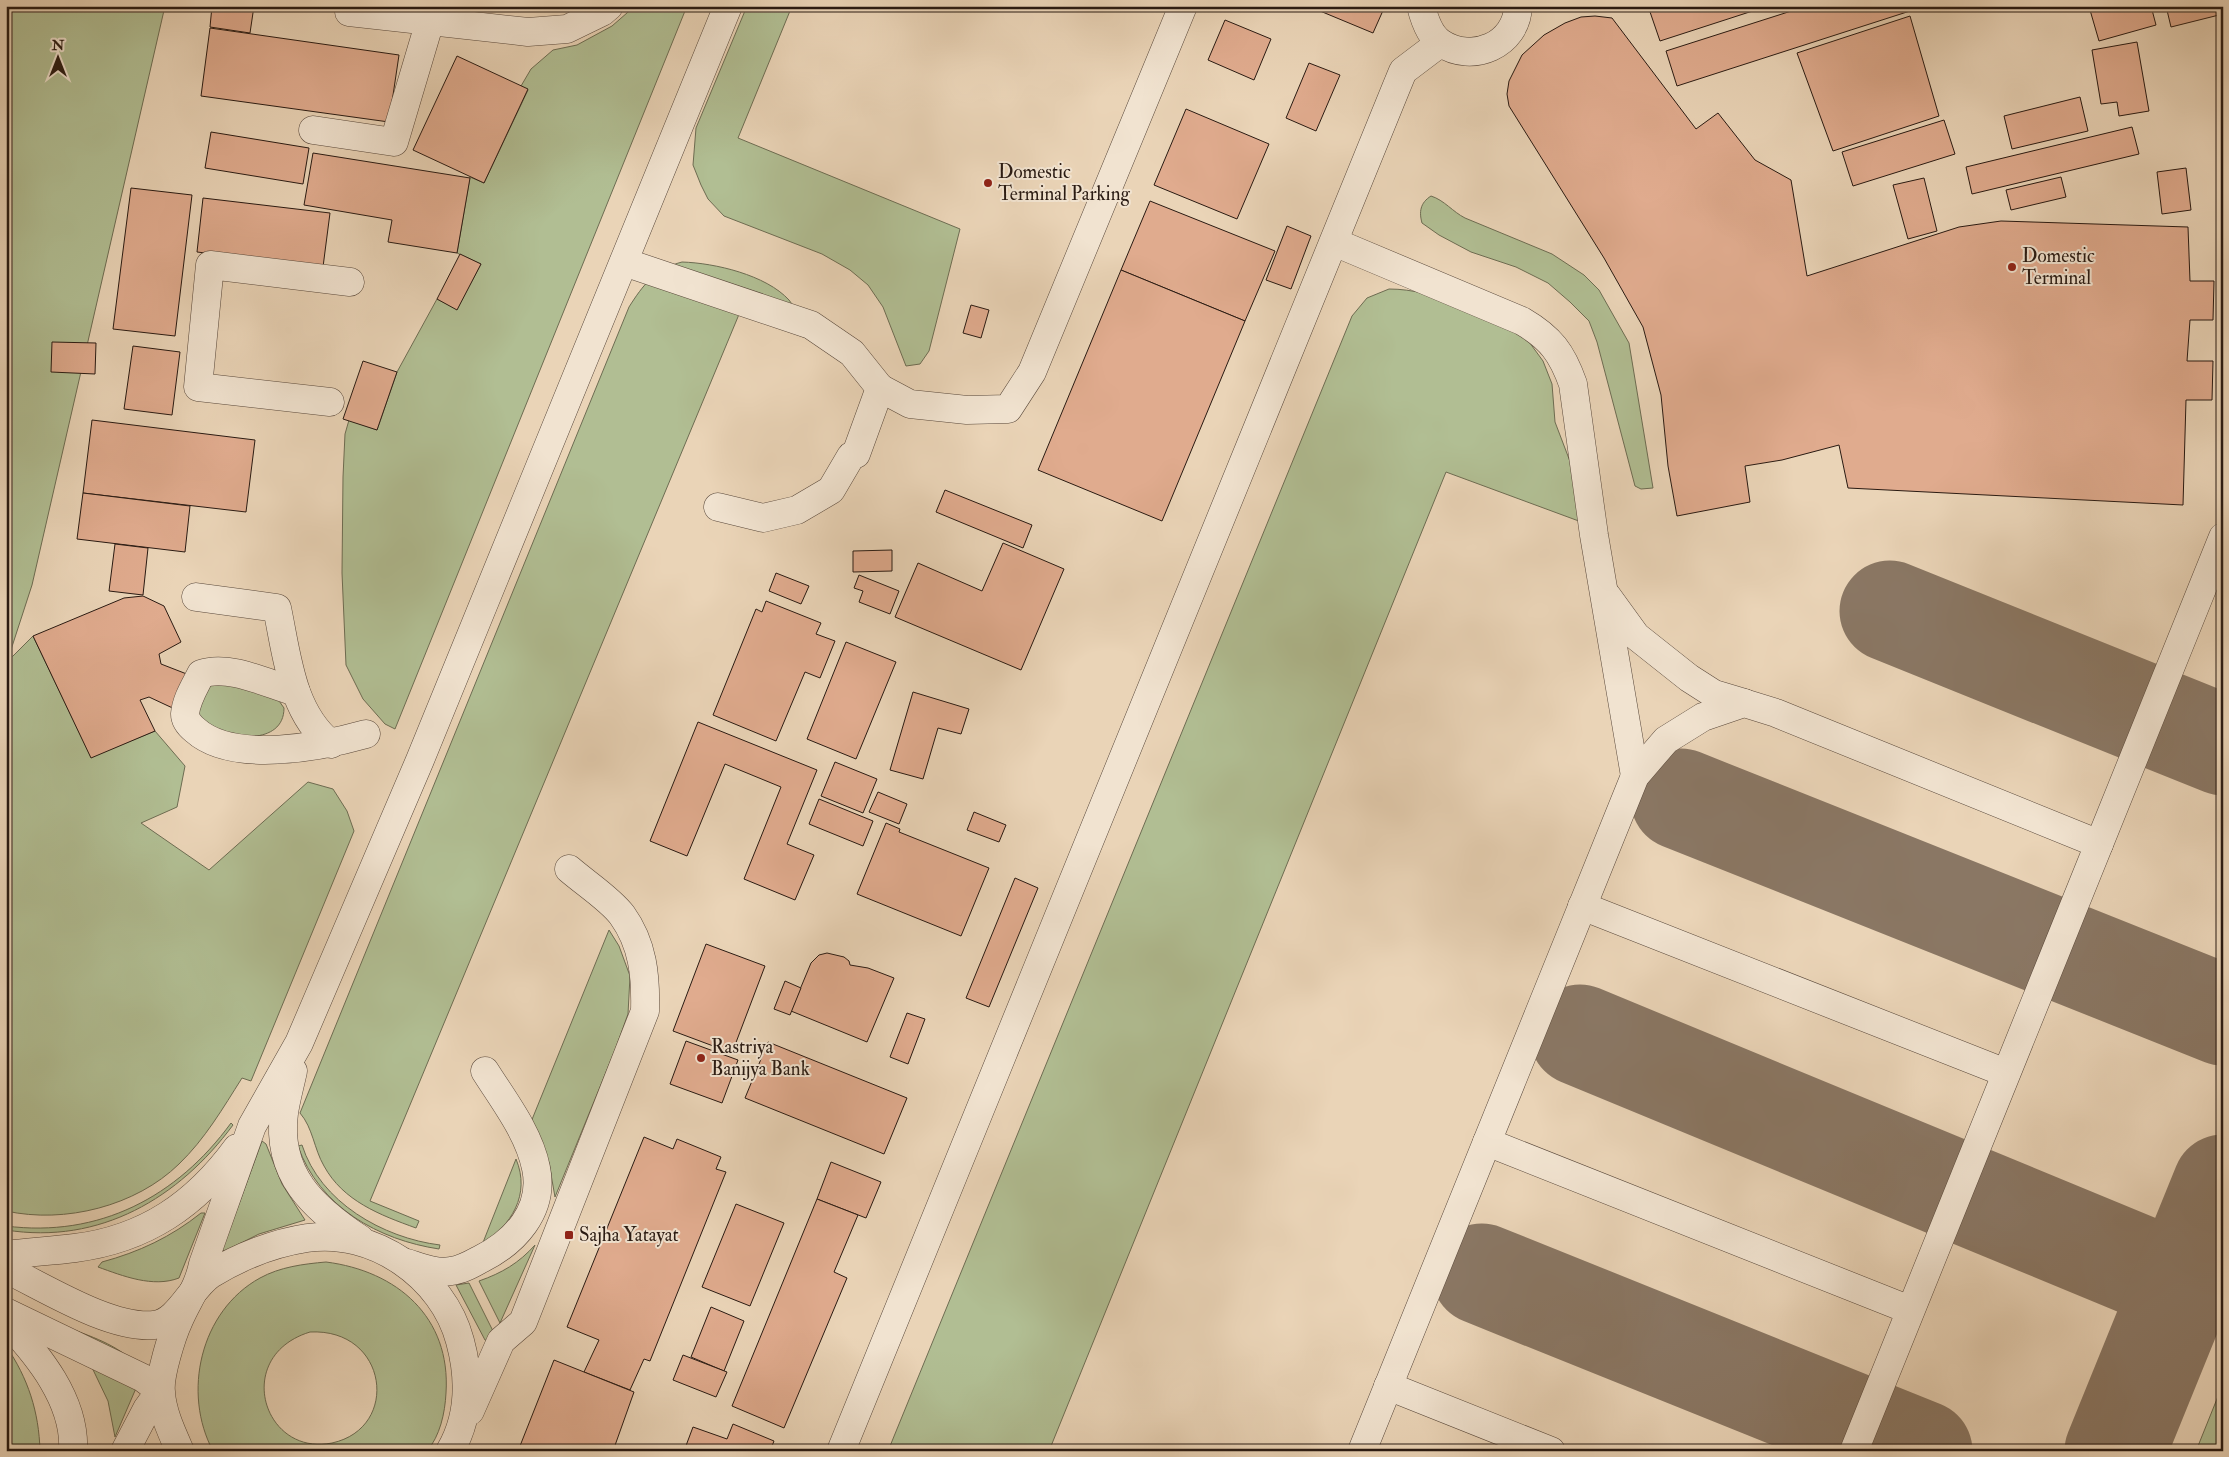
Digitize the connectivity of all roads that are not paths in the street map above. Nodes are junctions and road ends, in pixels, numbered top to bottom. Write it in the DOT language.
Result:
graph roads {
  1 [pos="609,6"];
  2 [pos="728,6"];
  3 [pos="1183,6"];
  4 [pos="1421,6"];
  5 [pos="1518,6"];
  6 [pos="349,12"];
  7 [pos="430,21"];
  8 [pos="1440,43"];
  9 [pos="313,130"];
  10 [pos="1334,242"];
  11 [pos="624,262"];
  12 [pos="350,282"];
  13 [pos="880,388"];
  14 [pos="330,402"];
  15 [pos="718,508"];
  16 [pos="2223,537"];
  17 [pos="1604,590"];
  18 [pos="196,597"];
  19 [pos="296,692"];
  20 [pos="1744,703"];
  21 [pos="366,734"];
  22 [pos="331,744"];
  23 [pos="1635,776"];
  24 [pos="2099,844"];
  25 [pos="569,870"];
  26 [pos="1582,906"];
  27 [pos="299,1043"];
  28 [pos="485,1071"];
  29 [pos="2006,1073"];
  30 [pos="252,1126"];
  31 [pos="1487,1142"];
  32 [pos="365,1242"];
  33 [pos="6,1255"];
  34 [pos="403,1261"];
  35 [pos="6,1269"];
  36 [pos="199,1283"];
  37 [pos="1910,1310"];
  38 [pos="6,1312"];
  39 [pos="6,1321"];
  40 [pos="1388,1386"];
  41 [pos="160,1391"];
  42 [pos="454,1444"];
  43 [pos="73,1451"];
  44 [pos="125,1451"];
  45 [pos="180,1451"];
  46 [pos="841,1451"];
  47 [pos="1362,1451"];
  48 [pos="1551,1451"];
  49 [pos="1854,1451"];
  1 -- 7 [label="street"];
  2 -- 11 [label="street"];
  3 -- 13 [label="street"];
  4 -- 8 [label="street"];
  5 -- 8 [label="street"];
  6 -- 7 [label="street"];
  7 -- 9 [label="street"];
  8 -- 10 [label="street"];
  10 -- 17 [label="street"];
  10 -- 46 [label="street"];
  11 -- 13 [label="street"];
  11 -- 27 [label="street"];
  12 -- 14 [label="street"];
  13 -- 15 [label="street"];
  16 -- 24 [label="street"];
  17 -- 20 [label="street"];
  17 -- 23 [label="street"];
  18 -- 19 [label="street"];
  19 -- 22 [label="street"];
  19 -- 22 [label="street"];
  20 -- 23 [label="street"];
  20 -- 24 [label="street"];
  21 -- 22 [label="street"];
  23 -- 26 [label="street"];
  24 -- 29 [label="street"];
  25 -- 42 [label="street"];
  26 -- 29 [label="street"];
  26 -- 31 [label="street"];
  27 -- 30 [label="street"];
  27 -- 32 [label="street"];
  28 -- 34 [label="street"];
  29 -- 37 [label="street"];
  30 -- 33 [label="street"];
  30 -- 36 [label="street"];
  31 -- 37 [label="street"];
  31 -- 40 [label="street"];
  32 -- 34 [label="street"];
  32 -- 36 [label="street"];
  34 -- 42 [label="street"];
  35 -- 36 [label="street"];
  36 -- 41 [label="street"];
  37 -- 49 [label="street"];
  38 -- 41 [label="street"];
  39 -- 43 [label="street"];
  40 -- 47 [label="street"];
  40 -- 48 [label="street"];
  41 -- 44 [label="street"];
  41 -- 45 [label="street"];
}
